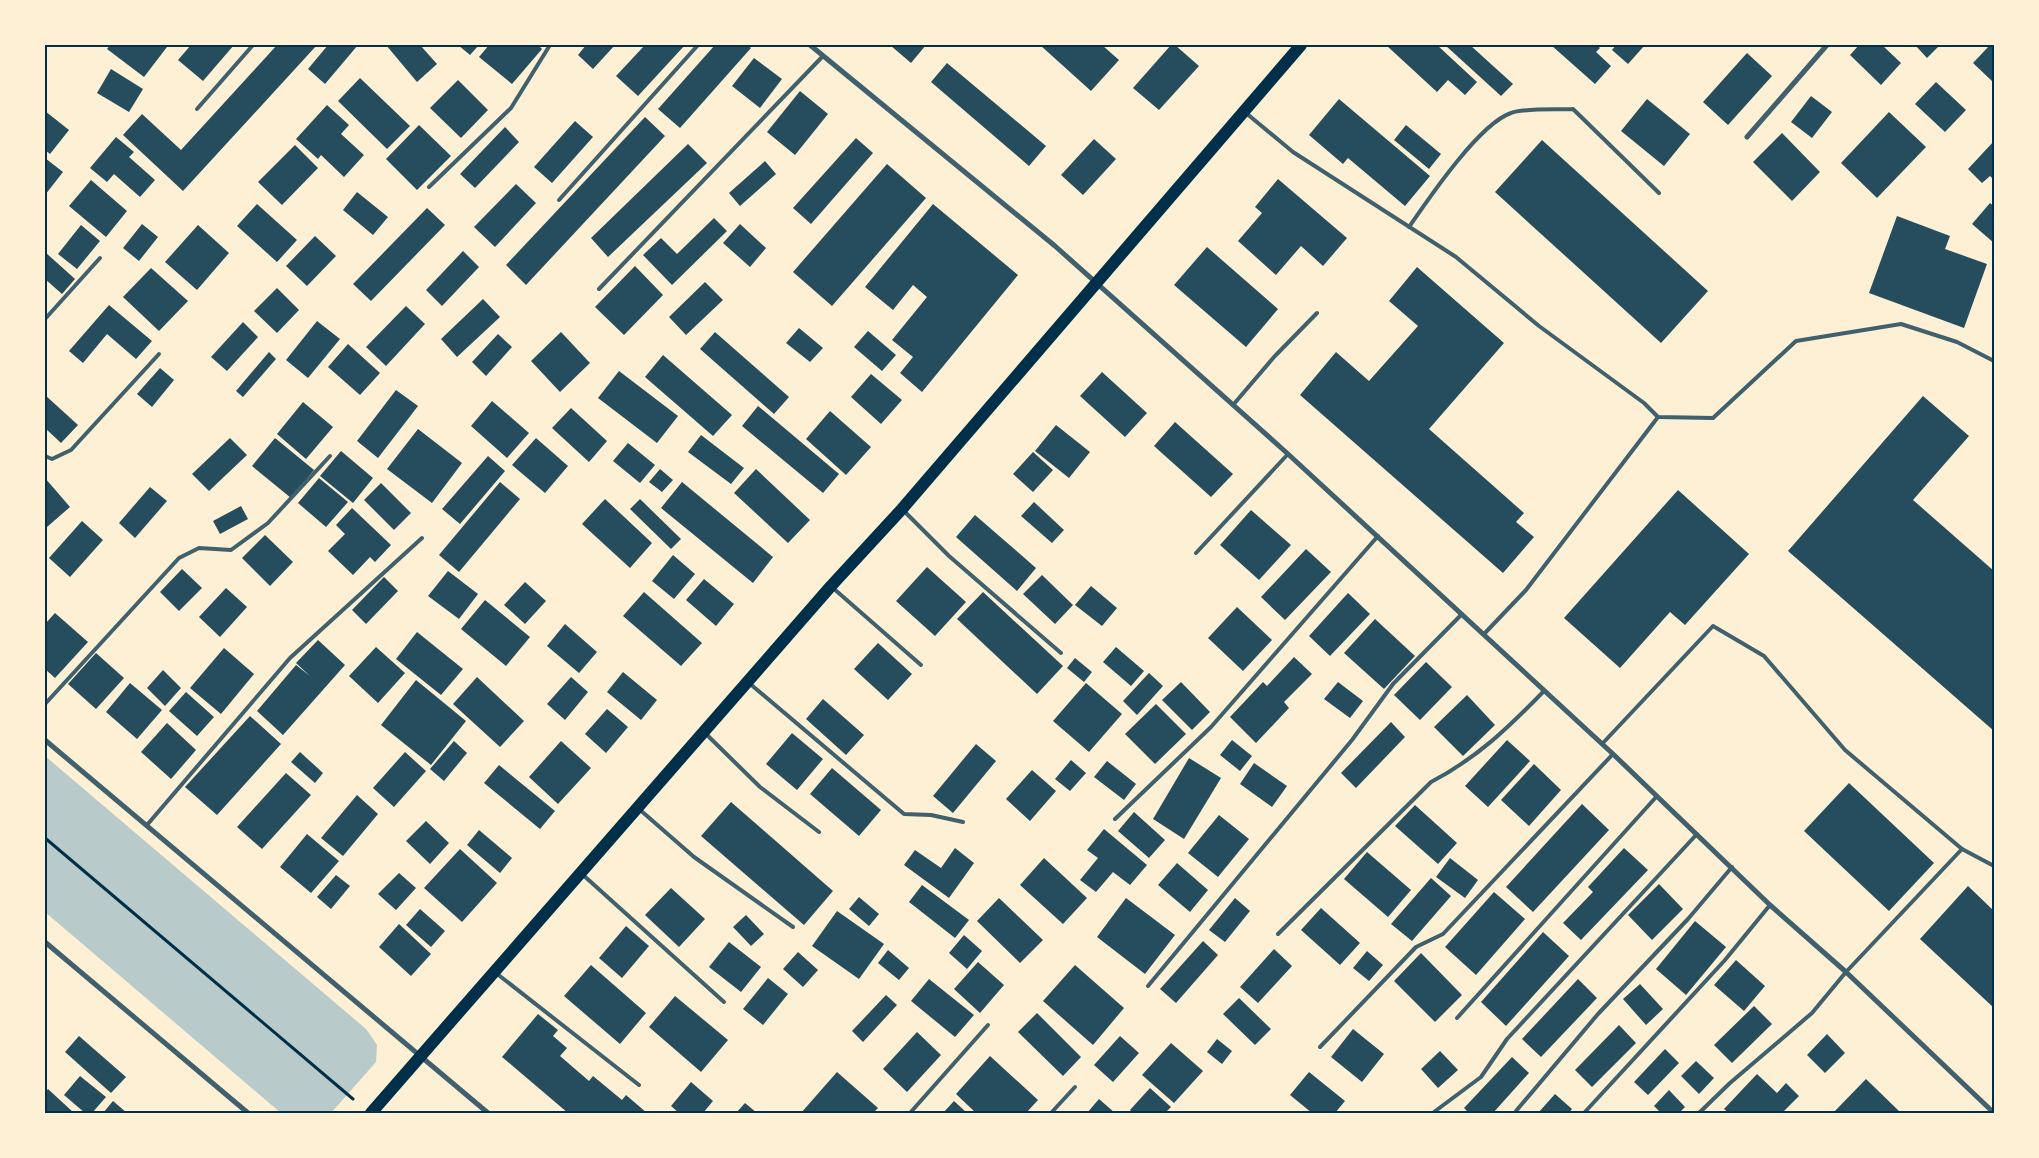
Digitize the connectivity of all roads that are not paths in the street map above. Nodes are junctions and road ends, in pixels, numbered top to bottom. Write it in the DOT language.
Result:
graph roads {
  1 [pos="253,45"];
  2 [pos="550,45"];
  3 [pos="698,45"];
  4 [pos="810,45"];
  5 [pos="1301,45"];
  6 [pos="1827,45"];
  7 [pos="823,56"];
  8 [pos="197,109"];
  9 [pos="1244,111"];
  10 [pos="1747,137"];
  11 [pos="429,187"];
  12 [pos="1659,193"];
  13 [pos="559,200"];
  14 [pos="1409,227"];
  15 [pos="100,258"];
  16 [pos="1096,283"];
  17 [pos="599,289"];
  18 [pos="1317,312"];
  19 [pos="45,319"];
  20 [pos="159,354"];
  21 [pos="1994,362"];
  22 [pos="1232,405"];
  23 [pos="1658,417"];
  24 [pos="1288,454"];
  25 [pos="45,456"];
  26 [pos="330,456"];
  27 [pos="902,508"];
  28 [pos="1378,536"];
  29 [pos="422,538"];
  30 [pos="1196,553"];
  31 [pos="831,586"];
  32 [pos="1462,614"];
  33 [pos="1484,634"];
  34 [pos="1061,653"];
  35 [pos="921,665"];
  36 [pos="748,682"];
  37 [pos="1544,691"];
  38 [pos="45,704"];
  39 [pos="703,732"];
  40 [pos="45,740"];
  41 [pos="1602,744"];
  42 [pos="1613,754"];
  43 [pos="1657,796"];
  44 [pos="637,808"];
  45 [pos="1115,819"];
  46 [pos="963,822"];
  47 [pos="147,825"];
  48 [pos="819,832"];
  49 [pos="1697,834"];
  50 [pos="1962,849"];
  51 [pos="1994,866"];
  52 [pos="1732,867"];
  53 [pos="580,873"];
  54 [pos="1770,905"];
  55 [pos="793,927"];
  56 [pos="1278,934"];
  57 [pos="45,942"];
  58 [pos="494,972"];
  59 [pos="1846,972"];
  60 [pos="1148,986"];
  61 [pos="724,1002"];
  62 [pos="1458,1018"];
  63 [pos="988,1025"];
  64 [pos="1320,1047"];
  65 [pos="420,1056"];
  66 [pos="639,1085"];
  67 [pos="1076,1087"];
  68 [pos="1516,1111"];
  69 [pos="1434,1112"];
  70 [pos="248,1113"];
  71 [pos="371,1113"];
  72 [pos="488,1113"];
  73 [pos="910,1113"];
  74 [pos="1051,1113"];
  75 [pos="1584,1113"];
  76 [pos="1699,1113"];
  77 [pos="1994,1113"];
  1 -- 8 [label="lane"];
  2 -- 11 [label="lane"];
  3 -- 13 [label="lane"];
  4 -- 7 [label="street"];
  5 -- 9 [label="main road"];
  6 -- 10 [label="street"];
  7 -- 16 [label="street"];
  7 -- 17 [label="lane"];
  9 -- 14 [label="lane"];
  9 -- 16 [label="main road"];
  12 -- 14 [label="lane"];
  14 -- 23 [label="lane"];
  15 -- 19 [label="lane"];
  16 -- 22 [label="street"];
  16 -- 27 [label="main road"];
  18 -- 22 [label="lane"];
  20 -- 25 [label="lane"];
  21 -- 23 [label="lane"];
  22 -- 24 [label="street"];
  23 -- 33 [label="lane"];
  24 -- 28 [label="street"];
  24 -- 30 [label="lane"];
  26 -- 38 [label="lane"];
  27 -- 31 [label="main road"];
  27 -- 34 [label="lane"];
  28 -- 32 [label="street"];
  28 -- 45 [label="lane"];
  29 -- 47 [label="lane"];
  31 -- 35 [label="lane"];
  31 -- 36 [label="main road"];
  32 -- 33 [label="street"];
  32 -- 60 [label="lane"];
  33 -- 37 [label="street"];
  36 -- 39 [label="main road"];
  36 -- 46 [label="lane"];
  37 -- 41 [label="street"];
  37 -- 56 [label="lane"];
  39 -- 44 [label="main road"];
  39 -- 48 [label="lane"];
  40 -- 47 [label="street"];
  41 -- 42 [label="street"];
  41 -- 50 [label="lane"];
  42 -- 43 [label="street"];
  42 -- 64 [label="lane"];
  43 -- 49 [label="street"];
  43 -- 62 [label="lane"];
  44 -- 53 [label="main road"];
  44 -- 55 [label="lane"];
  47 -- 65 [label="street"];
  49 -- 52 [label="street"];
  49 -- 69 [label="lane"];
  50 -- 51 [label="lane"];
  50 -- 59 [label="lane"];
  52 -- 54 [label="street"];
  52 -- 68 [label="lane"];
  53 -- 58 [label="main road"];
  53 -- 61 [label="lane"];
  54 -- 59 [label="street"];
  54 -- 75 [label="lane"];
  57 -- 70 [label="street"];
  58 -- 65 [label="main road"];
  58 -- 66 [label="lane"];
  59 -- 76 [label="lane"];
  59 -- 77 [label="street"];
  63 -- 73 [label="lane"];
  65 -- 71 [label="main road"];
  65 -- 72 [label="street"];
  67 -- 74 [label="lane"];
}
